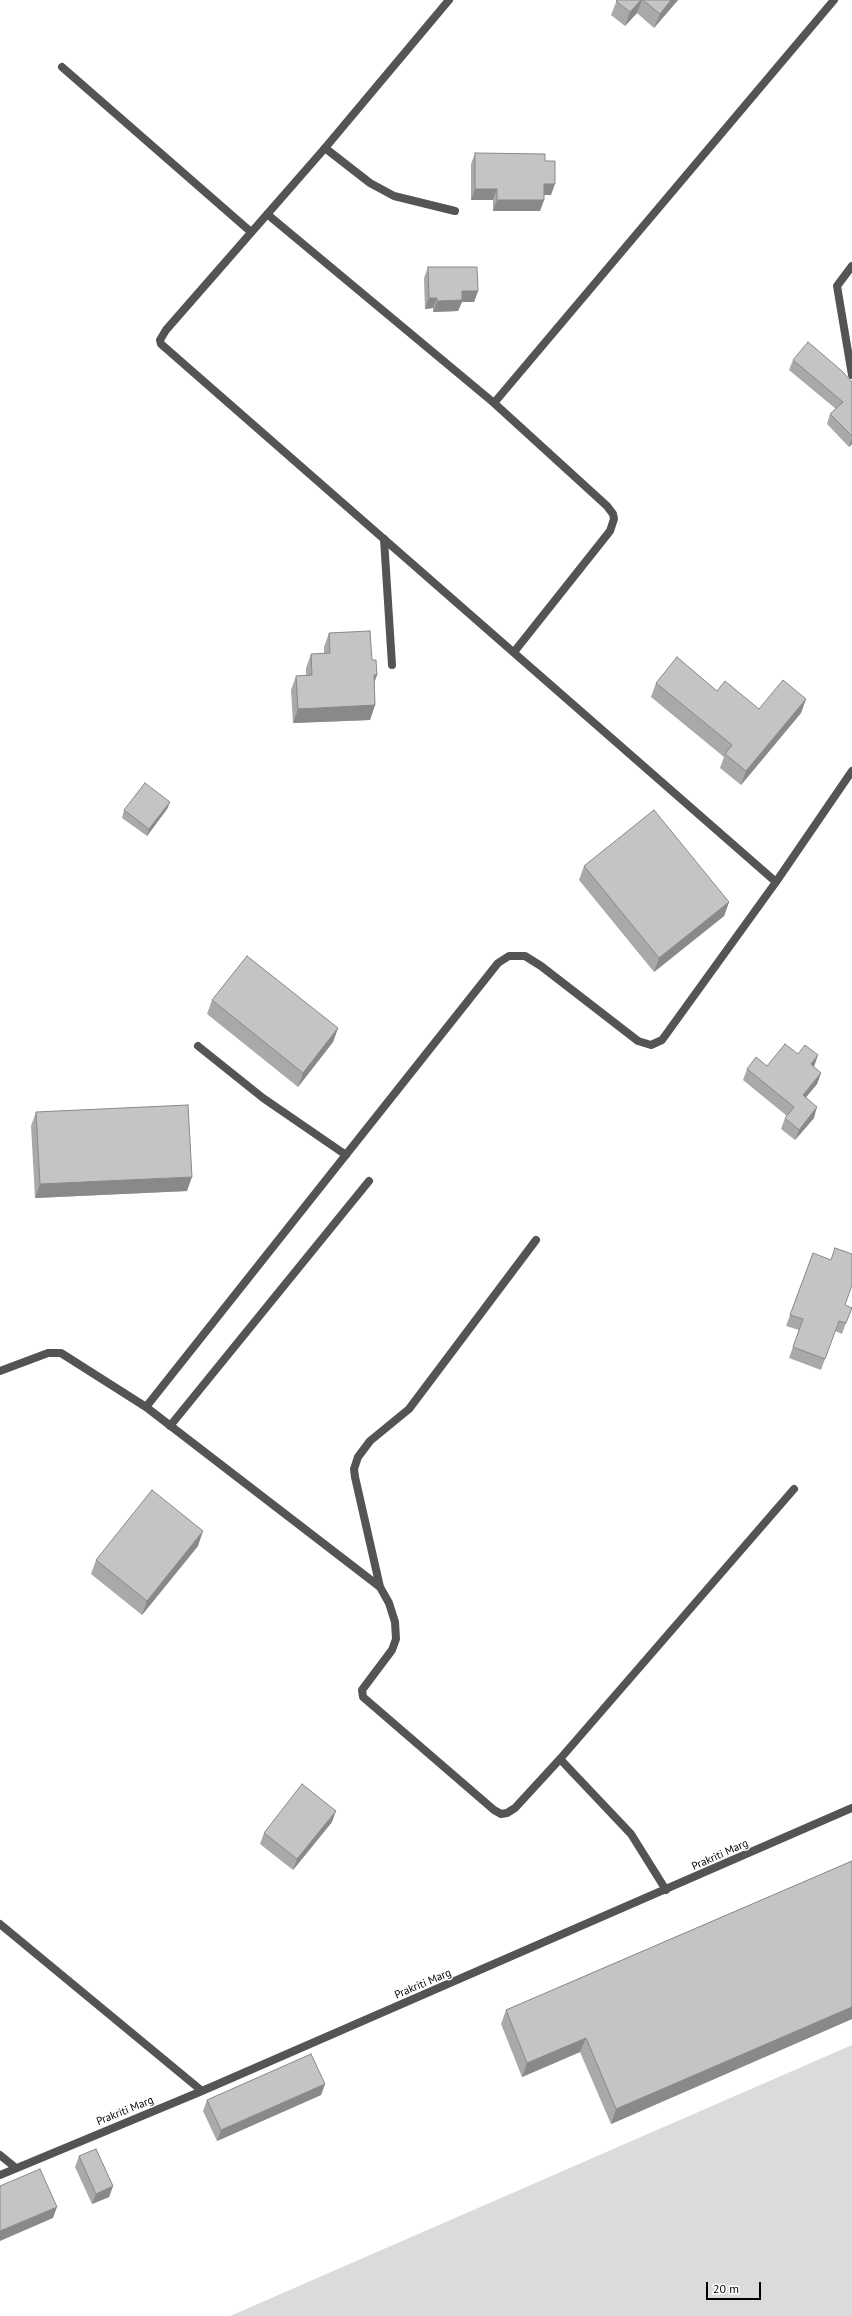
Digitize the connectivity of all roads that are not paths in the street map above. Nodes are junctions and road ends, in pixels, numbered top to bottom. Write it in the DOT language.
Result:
graph roads {
  1 [pos="449,0"];
  2 [pos="834,0"];
  3 [pos="62,67"];
  4 [pos="325,148"];
  5 [pos="455,211"];
  6 [pos="267,214"];
  7 [pos="251,232"];
  8 [pos="852,266"];
  9 [pos="852,375"];
  10 [pos="494,403"];
  11 [pos="384,539"];
  12 [pos="514,652"];
  13 [pos="392,665"];
  14 [pos="852,771"];
  15 [pos="776,882"];
  16 [pos="198,1046"];
  17 [pos="346,1155"];
  18 [pos="369,1181"];
  19 [pos="536,1240"];
  20 [pos="0,1370"];
  21 [pos="146,1407"];
  22 [pos="170,1426"];
  23 [pos="794,1489"];
  24 [pos="380,1587"];
  25 [pos="560,1759"];
  26 [pos="852,1808"];
  27 [pos="666,1890"];
  28 [pos="0,1924"];
  29 [pos="202,2091"];
  30 [pos="0,2155"];
  31 [pos="16,2168"];
  32 [pos="0,2175"];
  1 -- 4 [label="street"];
  2 -- 10 [label="street"];
  3 -- 7 [label="street"];
  4 -- 5 [label="street"];
  4 -- 6 [label="street"];
  6 -- 7 [label="street"];
  6 -- 10 [label="street"];
  7 -- 11 [label="street"];
  8 -- 9 [label="street"];
  10 -- 12 [label="street"];
  11 -- 12 [label="street"];
  11 -- 13 [label="street"];
  12 -- 15 [label="street"];
  14 -- 15 [label="street"];
  15 -- 17 [label="street"];
  16 -- 17 [label="street"];
  17 -- 21 [label="street"];
  18 -- 22 [label="street"];
  19 -- 24 [label="street"];
  20 -- 21 [label="street"];
  21 -- 22 [label="street"];
  22 -- 24 [label="street"];
  23 -- 25 [label="street"];
  24 -- 25 [label="street"];
  25 -- 27 [label="street"];
  26 -- 27 [label="street, Prakriti Marg"];
  27 -- 29 [label="street, Prakriti Marg"];
  28 -- 29 [label="street"];
  29 -- 31 [label="street, Prakriti Marg"];
  30 -- 31 [label="street"];
  31 -- 32 [label="street, Prakriti Marg"];
}
